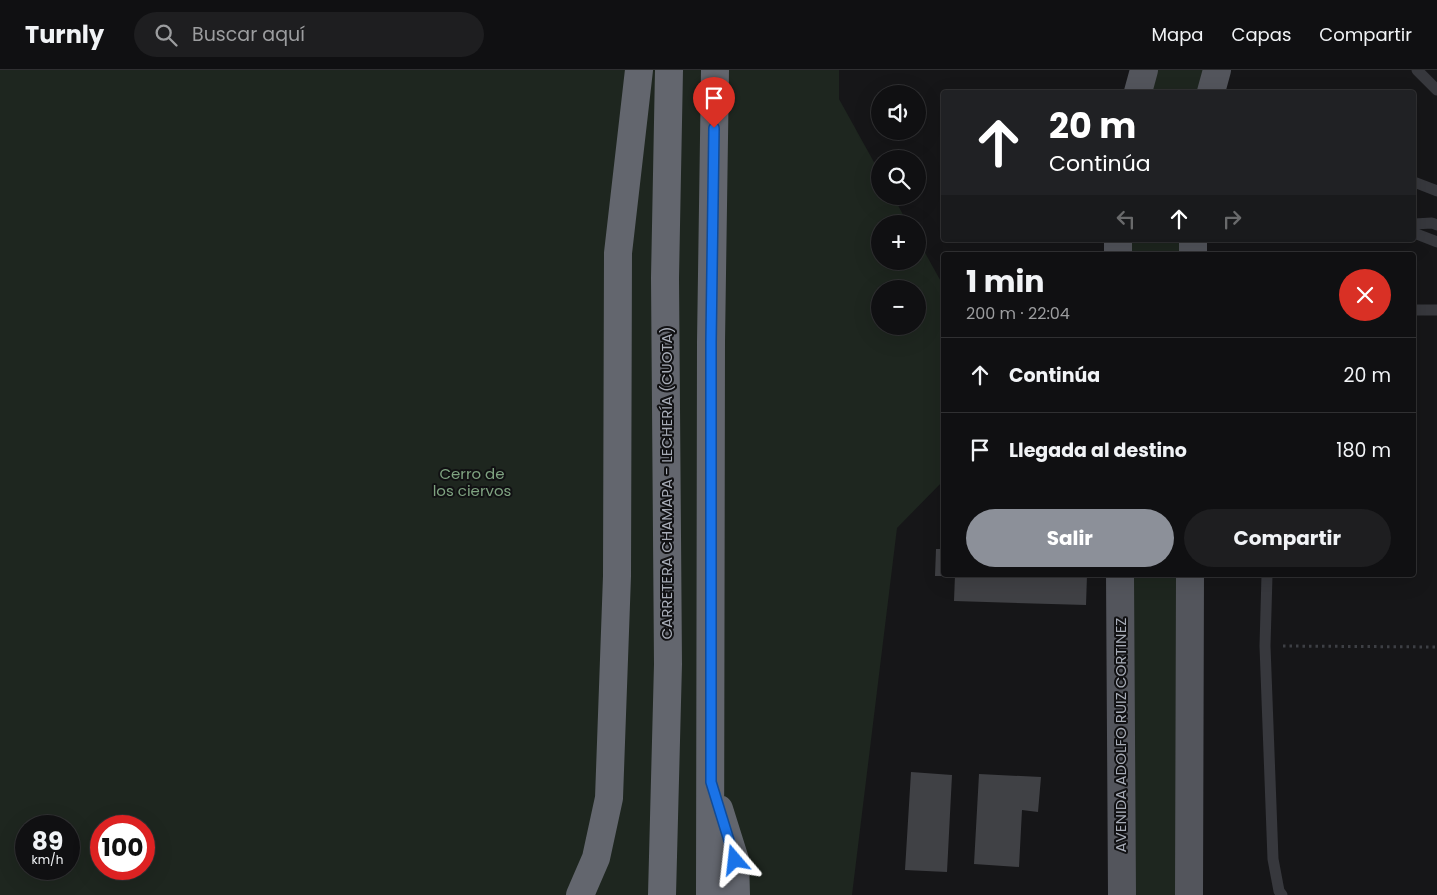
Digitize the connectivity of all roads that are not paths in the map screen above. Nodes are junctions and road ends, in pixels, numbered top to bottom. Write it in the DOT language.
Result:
graph roads {
  1 [pos="639,70"];
  2 [pos="669,70"];
  3 [pos="715,70"];
  4 [pos="1144,70"];
  5 [pos="1217,70"];
  6 [pos="1417,70"];
  7 [pos="1139,90"];
  8 [pos="1212,90"];
  9 [pos="1437,90"];
  10 [pos="1417,184"];
  11 [pos="1437,191"];
  12 [pos="1416,224"];
  13 [pos="1437,225"];
  14 [pos="1416,234"];
  15 [pos="1437,242"];
  16 [pos="1416,310"];
  17 [pos="1437,310"];
  18 [pos="1120,577"];
  19 [pos="1190,577"];
  20 [pos="1267,577"];
  21 [pos="711,782"];
  22 [pos="580,895"];
  23 [pos="662,895"];
  24 [pos="710,895"];
  25 [pos="736,895"];
  26 [pos="1122,895"];
  27 [pos="1189,895"];
  28 [pos="1282,895"];
  1 -- 22 [label="highway"];
  2 -- 23 [label="highway, CARRETERA CHAMAPA - LECHERÍA (CUOTA)"];
  3 -- 21 [label="highway"];
  4 -- 7 [label="main road"];
  5 -- 8 [label="main road"];
  6 -- 9 [label="lane"];
  10 -- 11 [label="lane"];
  12 -- 13 [label="lane"];
  14 -- 15 [label="lane"];
  16 -- 17 [label="lane"];
  18 -- 26 [label="main road, AVENIDA ADOLFO RUIZ CORTINEZ"];
  19 -- 27 [label="main road"];
  20 -- 28 [label="lane"];
  21 -- 24 [label="highway"];
  21 -- 25 [label="highway"];
}
